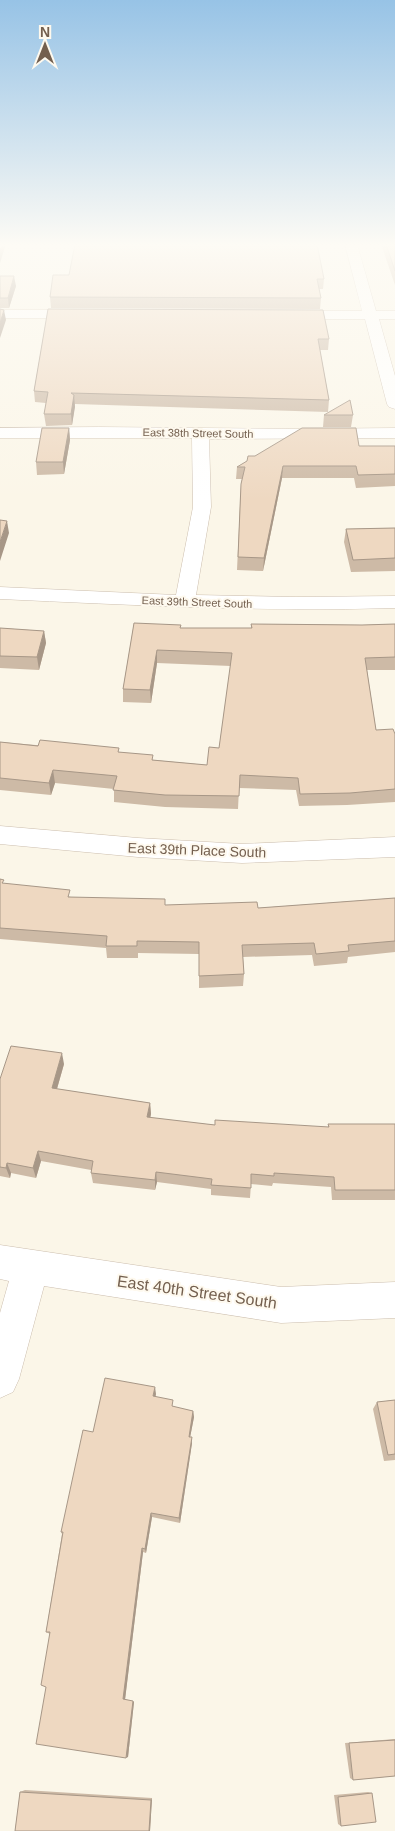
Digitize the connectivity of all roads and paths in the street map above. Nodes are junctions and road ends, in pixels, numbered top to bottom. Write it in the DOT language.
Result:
graph roads {
  1 [pos="373,329"];
  2 [pos="395,404"];
  3 [pos="200,432"];
  4 [pos="0,433"];
  5 [pos="395,433"];
  6 [pos="0,593"];
  7 [pos="185,602"];
  8 [pos="395,602"];
  9 [pos="0,835"];
  10 [pos="395,847"];
  11 [pos="16,1264"];
  12 [pos="395,1300"];
  13 [pos="0,1379"];
  1 -- 2 [label="street"];
  3 -- 4 [label="street, East 38th Street South"];
  3 -- 5 [label="street, East 38th Street South"];
  3 -- 7 [label="street"];
  6 -- 7 [label="street, East 39th Street South"];
  7 -- 8 [label="street, East 39th Street South"];
  9 -- 10 [label="street, East 39th Place South"];
  11 -- 12 [label="street, East 40th Street South"];
  11 -- 13 [label="street"];
}
